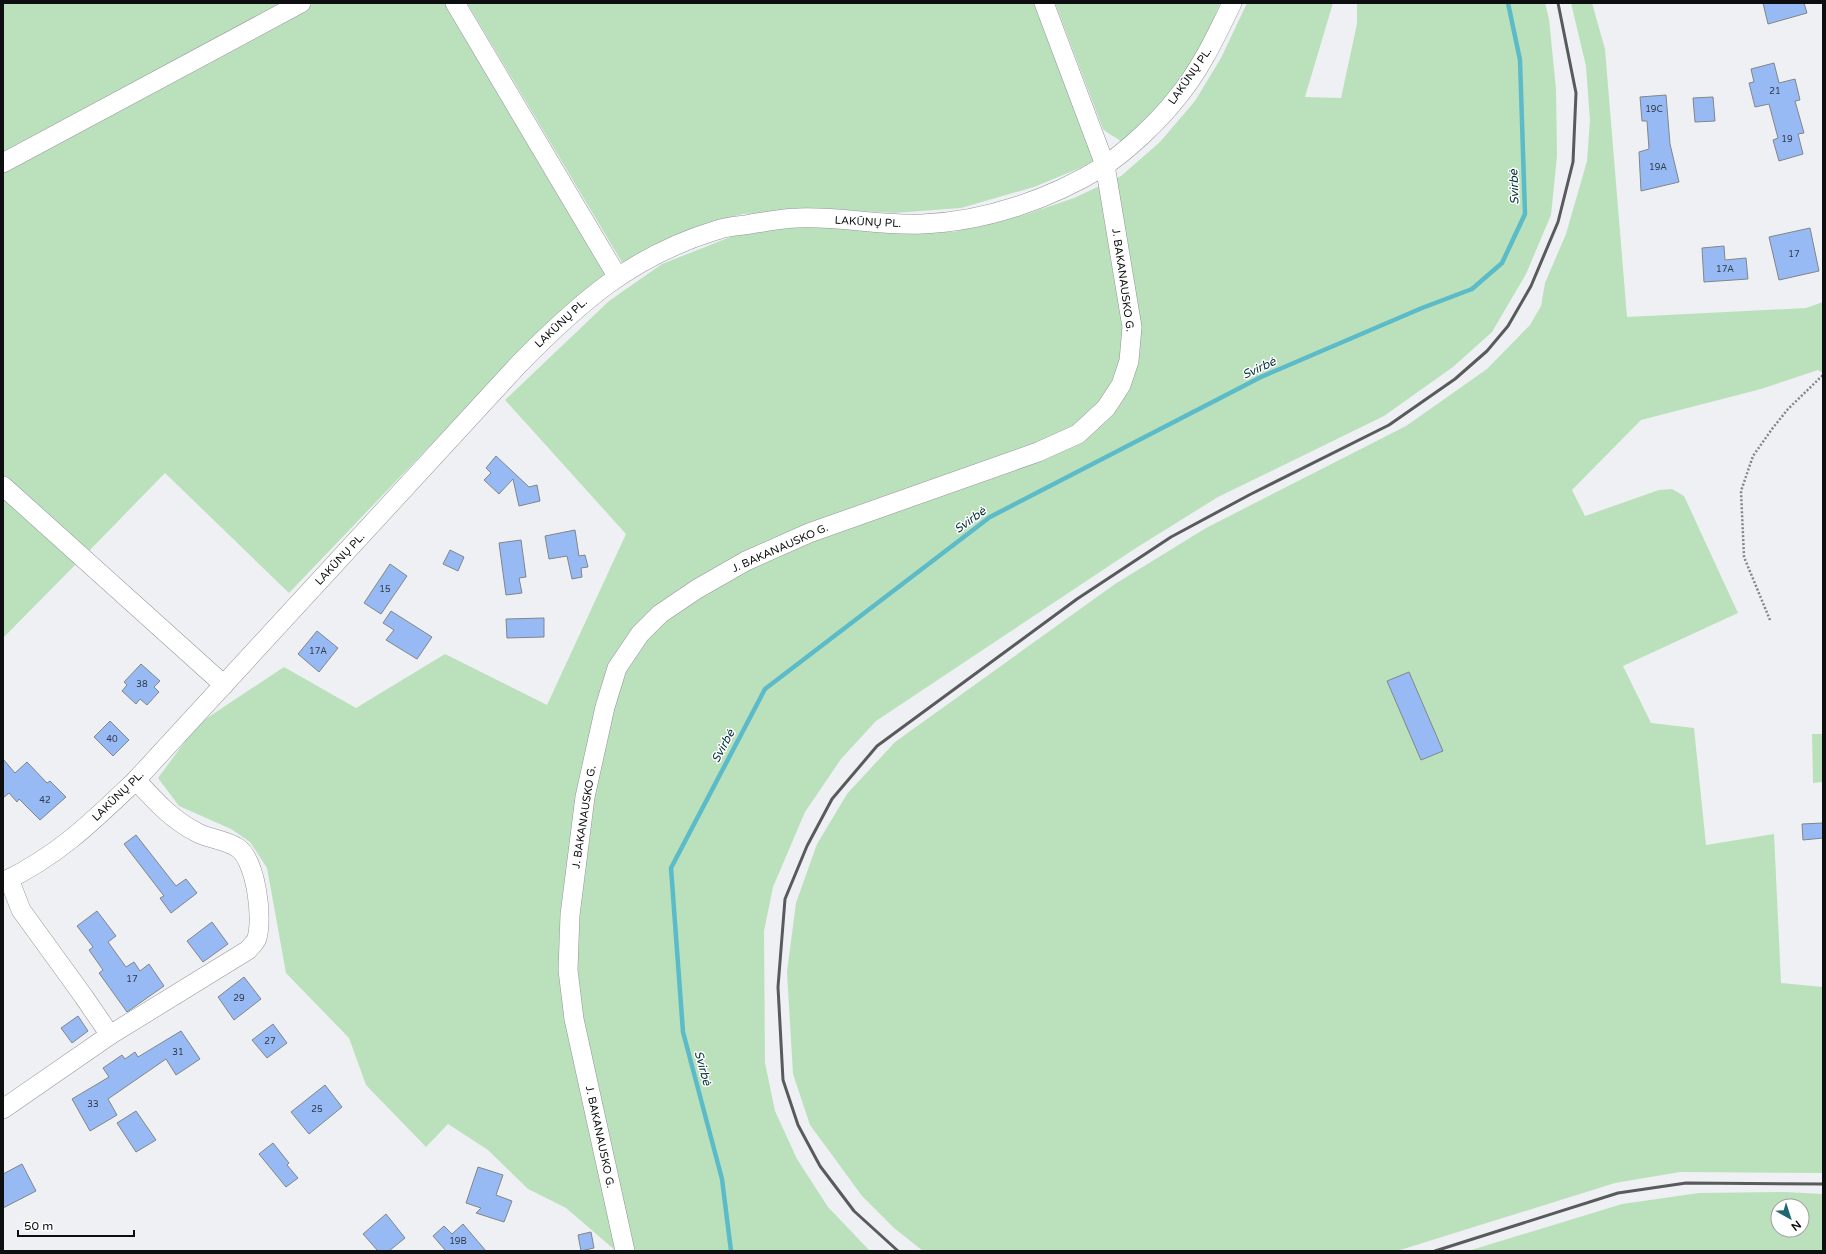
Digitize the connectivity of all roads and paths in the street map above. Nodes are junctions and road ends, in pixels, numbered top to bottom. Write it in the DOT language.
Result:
graph roads {
  1 [pos="301,3"];
  2 [pos="455,3"];
  3 [pos="1044,3"];
  4 [pos="1232,3"];
  5 [pos="3,163"];
  6 [pos="1105,165"];
  7 [pos="617,276"];
  8 [pos="1823,375"];
  9 [pos="3,486"];
  10 [pos="1770,620"];
  11 [pos="224,685"];
  12 [pos="136,780"];
  13 [pos="6,880"];
  14 [pos="110,1035"];
  15 [pos="3,1108"];
  16 [pos="625,1251"];
  1 -- 5 [label="street"];
  2 -- 7 [label="street"];
  3 -- 6 [label="street, J. BAKANAUSKO G."];
  4 -- 6 [label="street, LAKŪNŲ PL."];
  6 -- 7 [label="street, LAKŪNŲ PL."];
  6 -- 16 [label="street, J. BAKANAUSKO G."];
  7 -- 11 [label="street, LAKŪNŲ PL."];
  8 -- 10 [label="path"];
  9 -- 11 [label="street"];
  11 -- 12 [label="street, LAKŪNŲ PL."];
  12 -- 13 [label="street, LAKŪNŲ PL."];
  12 -- 14 [label="street"];
  13 -- 14 [label="street"];
  14 -- 15 [label="street"];
}
